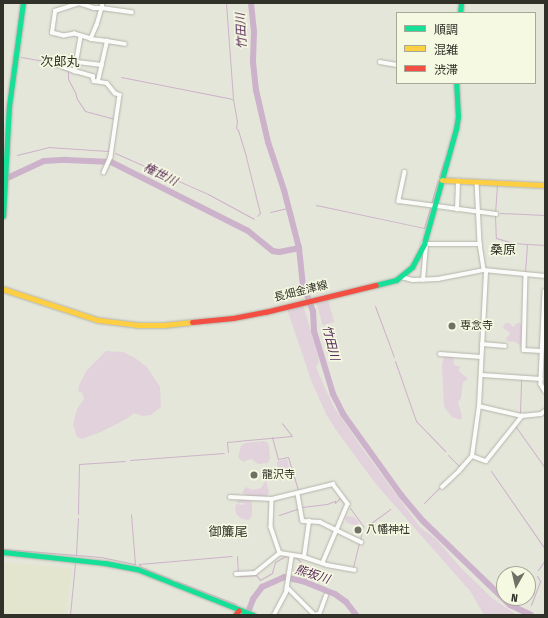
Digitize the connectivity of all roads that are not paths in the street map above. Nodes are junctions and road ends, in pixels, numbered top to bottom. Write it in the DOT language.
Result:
graph roads {
  1 [pos="23,3"];
  2 [pos="103,3"];
  3 [pos="102,8"];
  4 [pos="132,12"];
  5 [pos="81,37"];
  6 [pos="91,39"];
  7 [pos="107,41"];
  8 [pos="125,44"];
  9 [pos="47,61"];
  10 [pos="77,62"];
  11 [pos="380,62"];
  12 [pos="396,65"];
  13 [pos="102,66"];
  14 [pos="75,71"];
  15 [pos="98,81"];
  16 [pos="456,84"];
  17 [pos="404,172"];
  18 [pos="104,173"];
  19 [pos="442,180"];
  20 [pos="458,181"];
  21 [pos="477,182"];
  22 [pos="545,185"];
  23 [pos="434,207"];
  24 [pos="457,210"];
  25 [pos="478,213"];
  26 [pos="496,214"];
  27 [pos="3,216"];
  28 [pos="425,244"];
  29 [pos="480,244"];
  30 [pos="485,271"];
  31 [pos="526,275"];
  32 [pos="545,276"];
  33 [pos="401,277"];
  34 [pos="423,280"];
  35 [pos="3,288"];
  36 [pos="545,291"];
  37 [pos="482,344"];
  38 [pos="505,346"];
  39 [pos="541,351"];
  40 [pos="440,354"];
  41 [pos="481,356"];
  42 [pos="482,375"];
  43 [pos="541,379"];
  44 [pos="545,391"];
  45 [pos="479,406"];
  46 [pos="545,411"];
  47 [pos="522,416"];
  48 [pos="472,456"];
  49 [pos="442,487"];
  50 [pos="298,494"];
  51 [pos="230,497"];
  52 [pos="272,500"];
  53 [pos="309,521"];
  54 [pos="338,529"];
  55 [pos="361,542"];
  56 [pos="3,552"];
  57 [pos="280,553"];
  58 [pos="292,555"];
  59 [pos="304,557"];
  60 [pos="323,563"];
  61 [pos="355,570"];
  62 [pos="236,574"];
  63 [pos="287,587"];
  64 [pos="326,596"];
  65 [pos="239,610"];
  66 [pos="235,615"];
  67 [pos="253,615"];
  68 [pos="274,615"];
  69 [pos="319,615"];
  1 -- 27 [label="main road"];
  2 -- 3 [label="street"];
  3 -- 4 [label="street"];
  3 -- 5 [label="street"];
  3 -- 6 [label="street"];
  5 -- 6 [label="street"];
  5 -- 10 [label="street"];
  6 -- 7 [label="street"];
  7 -- 8 [label="street"];
  7 -- 13 [label="street"];
  9 -- 14 [label="street"];
  10 -- 13 [label="street"];
  10 -- 14 [label="street"];
  11 -- 12 [label="street"];
  13 -- 15 [label="street"];
  14 -- 15 [label="street"];
  15 -- 18 [label="street"];
  16 -- 19 [label="main road, 長畑金津線"];
  17 -- 23 [label="street"];
  19 -- 20 [label="main road"];
  19 -- 23 [label="main road, 長畑金津線"];
  20 -- 21 [label="main road"];
  20 -- 24 [label="street"];
  21 -- 22 [label="main road"];
  21 -- 25 [label="street"];
  23 -- 24 [label="street"];
  23 -- 28 [label="main road, 長畑金津線"];
  24 -- 25 [label="street"];
  25 -- 26 [label="street"];
  25 -- 29 [label="street"];
  28 -- 29 [label="street"];
  28 -- 33 [label="main road, 長畑金津線"];
  28 -- 34 [label="street"];
  29 -- 30 [label="street"];
  30 -- 31 [label="street"];
  30 -- 34 [label="street"];
  30 -- 37 [label="street"];
  31 -- 32 [label="street"];
  31 -- 39 [label="street"];
  33 -- 34 [label="street"];
  33 -- 35 [label="main road, 長畑金津線"];
  36 -- 39 [label="street"];
  37 -- 38 [label="street"];
  37 -- 41 [label="street"];
  39 -- 43 [label="street"];
  40 -- 41 [label="street"];
  41 -- 42 [label="street"];
  42 -- 43 [label="street"];
  42 -- 45 [label="street"];
  43 -- 44 [label="street"];
  45 -- 47 [label="street"];
  45 -- 48 [label="street"];
  46 -- 47 [label="street"];
  47 -- 48 [label="street"];
  48 -- 49 [label="street"];
  50 -- 52 [label="street"];
  50 -- 53 [label="street"];
  50 -- 54 [label="street"];
  51 -- 52 [label="street"];
  52 -- 57 [label="street"];
  53 -- 54 [label="street"];
  53 -- 59 [label="street"];
  54 -- 55 [label="street"];
  54 -- 60 [label="street"];
  56 -- 65 [label="main road"];
  57 -- 58 [label="street"];
  57 -- 62 [label="street"];
  58 -- 59 [label="street"];
  58 -- 63 [label="street"];
  59 -- 60 [label="street"];
  60 -- 61 [label="street"];
  63 -- 68 [label="street"];
  63 -- 69 [label="street"];
  64 -- 69 [label="street"];
  65 -- 66 [label="main road"];
  65 -- 67 [label="main road"];
}
